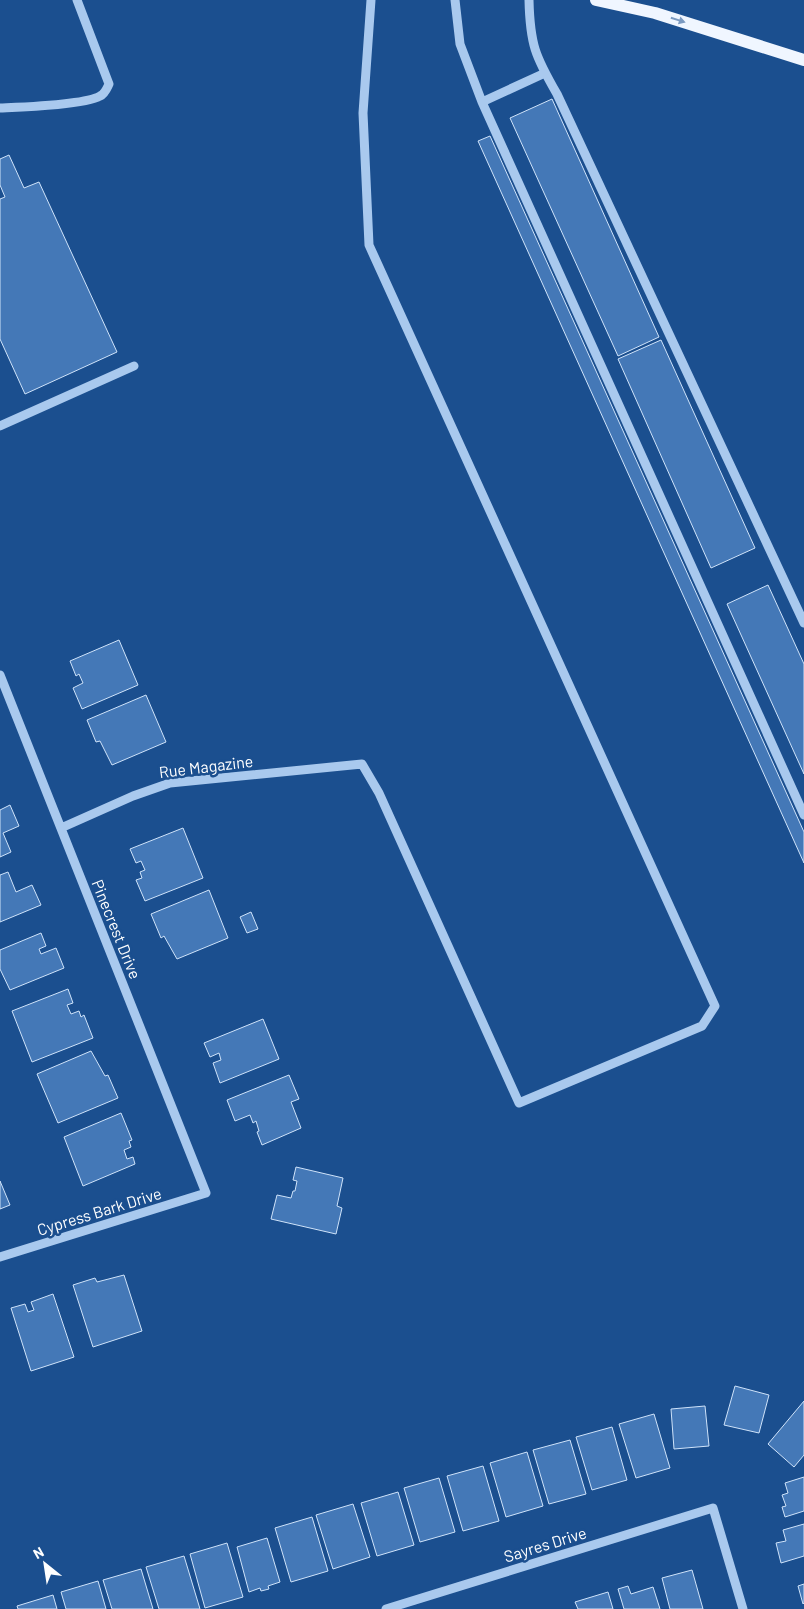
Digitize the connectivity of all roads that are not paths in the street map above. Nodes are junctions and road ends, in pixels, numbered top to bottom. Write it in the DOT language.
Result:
graph roads {
  1 [pos="77,0"];
  2 [pos="371,0"];
  3 [pos="455,0"];
  4 [pos="529,0"];
  5 [pos="596,0"];
  6 [pos="643,0"];
  7 [pos="655,12"];
  8 [pos="804,60"];
  9 [pos="545,73"];
  10 [pos="482,102"];
  11 [pos="0,108"];
  12 [pos="134,366"];
  13 [pos="0,426"];
  14 [pos="804,623"];
  15 [pos="0,675"];
  16 [pos="804,814"];
  17 [pos="61,828"];
  18 [pos="206,1194"];
  19 [pos="0,1257"];
  20 [pos="386,1609"];
  21 [pos="743,1609"];
  1 -- 11 [label="street"];
  2 -- 17 [label="street, Rue Magazine"];
  3 -- 10 [label="street"];
  4 -- 9 [label="street"];
  5 -- 7 [label="main road"];
  6 -- 7 [label="main road"];
  7 -- 8 [label="main road, one-way"];
  9 -- 10 [label="street"];
  9 -- 14 [label="street"];
  10 -- 16 [label="street"];
  12 -- 13 [label="street"];
  15 -- 17 [label="street, Pinecrest Drive"];
  17 -- 18 [label="street, Pinecrest Drive"];
  18 -- 19 [label="street, Cypress Bark Drive"];
  20 -- 21 [label="street, Sayres Drive"];
}
